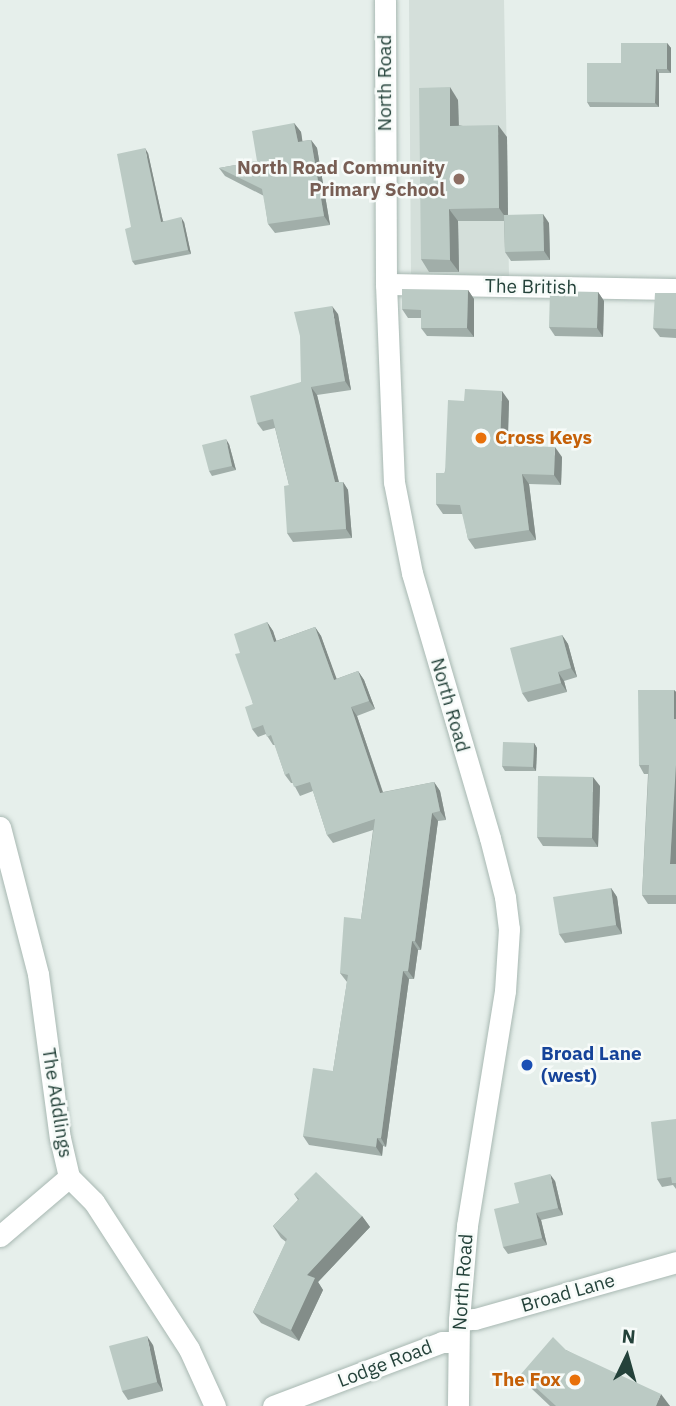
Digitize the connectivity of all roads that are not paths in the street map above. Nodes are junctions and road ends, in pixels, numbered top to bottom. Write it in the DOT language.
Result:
graph roads {
  1 [pos="385,0"];
  2 [pos="386,284"];
  3 [pos="676,289"];
  4 [pos="0,827"];
  5 [pos="8,886"];
  6 [pos="69,1177"];
  7 [pos="0,1236"];
  8 [pos="676,1262"];
  9 [pos="459,1320"];
  10 [pos="458,1342"];
  11 [pos="215,1406"];
  12 [pos="273,1406"];
  13 [pos="458,1406"];
  1 -- 2 [label="street, North Road"];
  2 -- 3 [label="street, The British"];
  2 -- 9 [label="street, North Road"];
  4 -- 5 [label="street, The Addlings"];
  5 -- 6 [label="street, The Addlings"];
  6 -- 7 [label="street"];
  6 -- 11 [label="street, The Addlings"];
  8 -- 9 [label="street, Broad Lane"];
  9 -- 10 [label="street, North Road"];
  10 -- 12 [label="street, Lodge Road"];
  10 -- 13 [label="street, North Road"];
}
